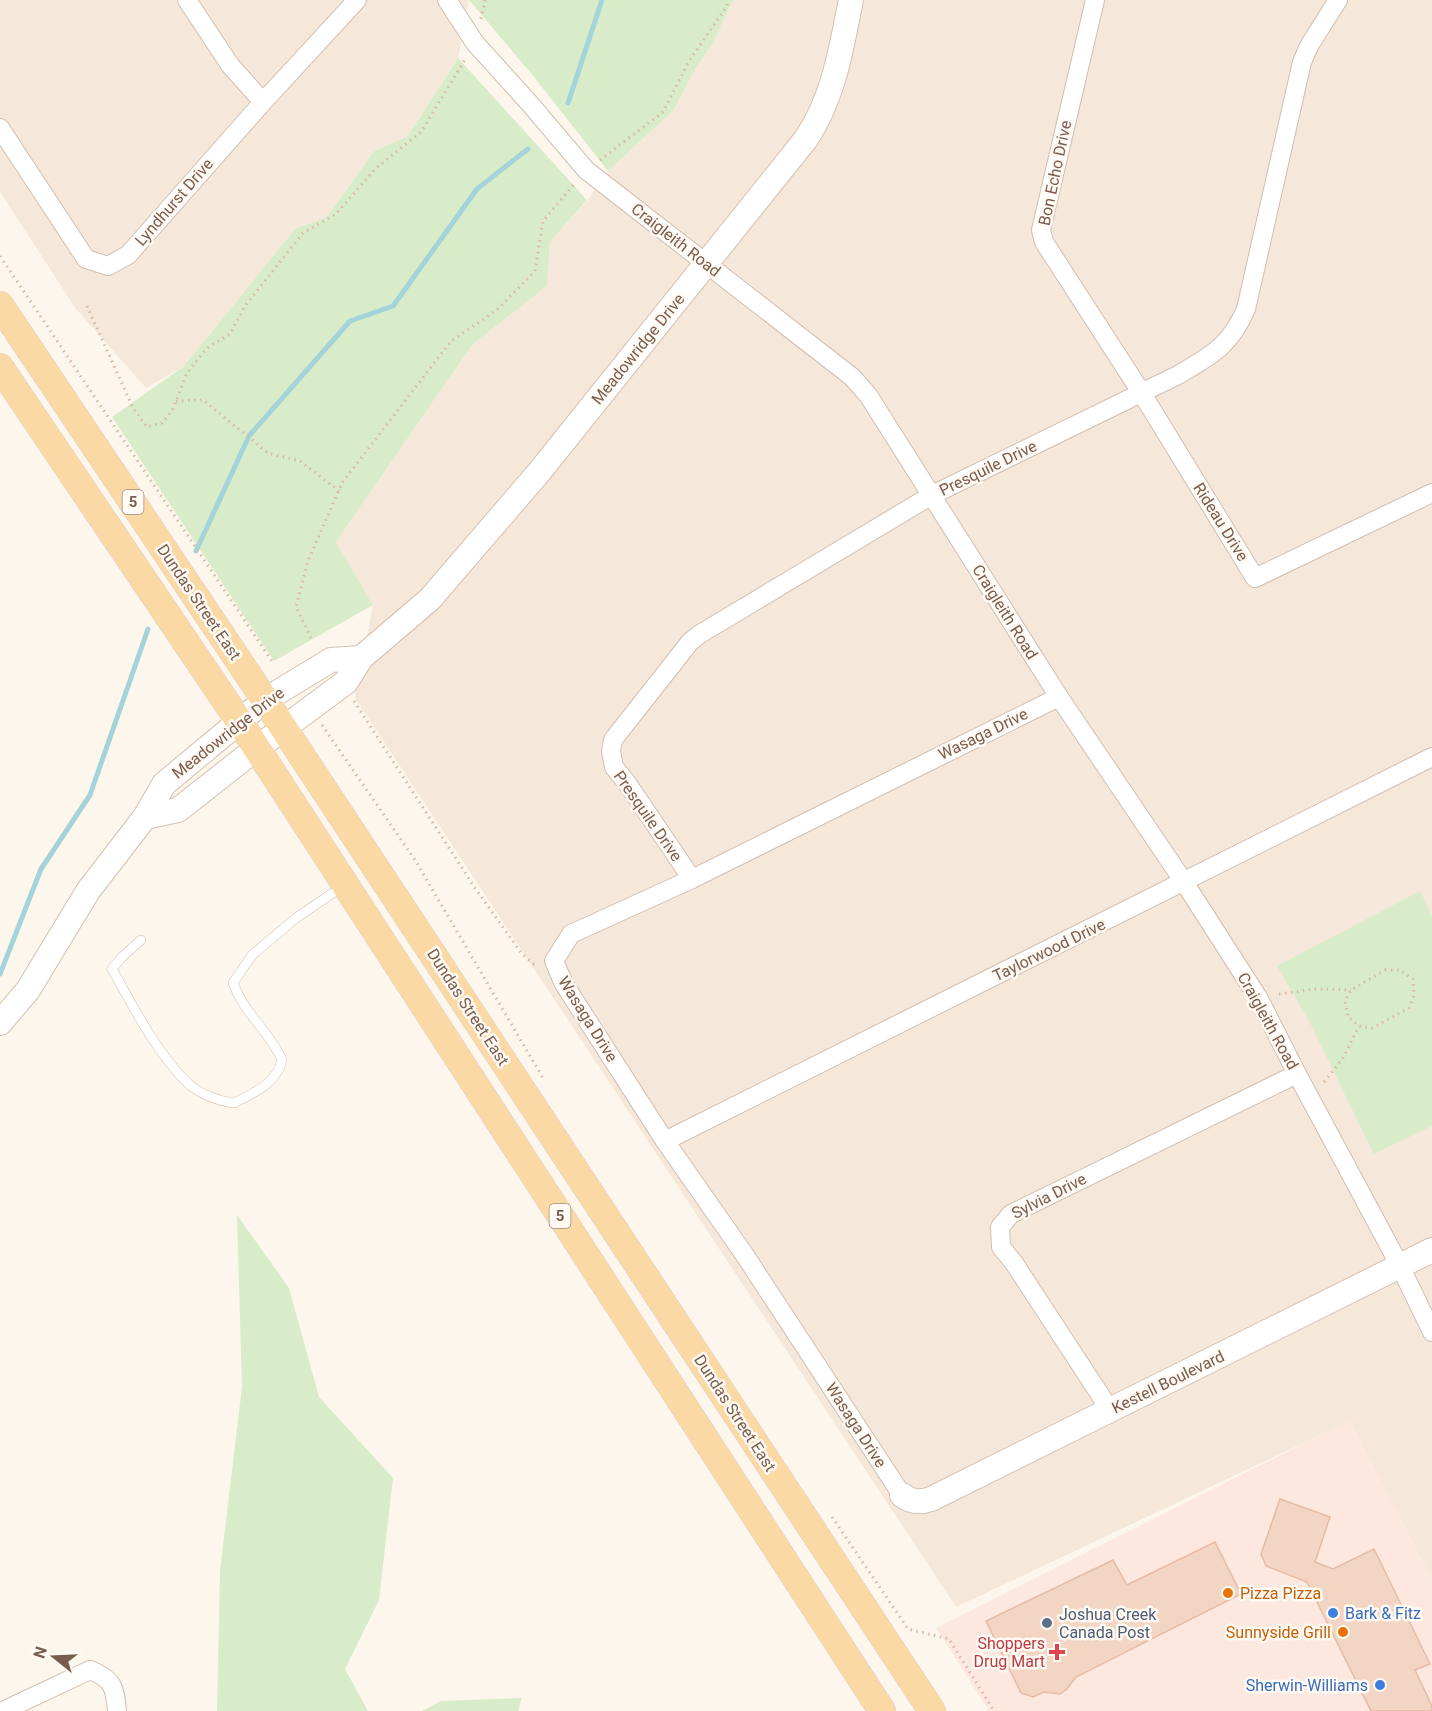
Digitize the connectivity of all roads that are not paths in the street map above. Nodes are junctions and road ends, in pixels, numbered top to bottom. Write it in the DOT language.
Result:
graph roads {
  1 [pos="187,0"];
  2 [pos="357,0"];
  3 [pos="447,0"];
  4 [pos="851,0"];
  5 [pos="1095,0"];
  6 [pos="1338,0"];
  7 [pos="263,102"];
  8 [pos="0,128"];
  9 [pos="706,263"];
  10 [pos="0,305"];
  11 [pos="0,367"];
  12 [pos="1141,392"];
  13 [pos="1432,494"];
  14 [pos="932,495"];
  15 [pos="361,658"];
  16 [pos="1059,696"];
  17 [pos="265,699"];
  18 [pos="239,721"];
  19 [pos="284,728"];
  20 [pos="257,748"];
  21 [pos="1432,757"];
  22 [pos="145,817"];
  23 [pos="692,879"];
  24 [pos="1184,882"];
  25 [pos="345,884"];
  26 [pos="141,940"];
  27 [pos="0,1023"];
  28 [pos="1297,1074"];
  29 [pos="665,1141"];
  30 [pos="1432,1250"];
  31 [pos="1400,1266"];
  32 [pos="1432,1332"];
  33 [pos="1110,1410"];
  34 [pos="902,1495"];
  35 [pos="3,1711"];
  36 [pos="117,1711"];
  37 [pos="882,1711"];
  38 [pos="932,1711"];
  1 -- 7 [label="street"];
  2 -- 7 [label="street, Lyndhurst Drive"];
  3 -- 9 [label="street, Craigleith Road"];
  4 -- 9 [label="street, Meadowridge Drive"];
  5 -- 12 [label="street, Bon Echo Drive"];
  6 -- 12 [label="street, Presquile Drive"];
  7 -- 8 [label="street, Lyndhurst Drive"];
  9 -- 14 [label="street, Craigleith Road"];
  9 -- 15 [label="street, Meadowridge Drive"];
  10 -- 17 [label="main road, Dundas Street East / 5"];
  11 -- 18 [label="main road, Dundas Street East / 5"];
  12 -- 13 [label="street, Rideau Drive"];
  12 -- 14 [label="street, Presquile Drive"];
  14 -- 16 [label="street, Craigleith Road"];
  14 -- 23 [label="street, Presquile Drive"];
  15 -- 17 [label="street, Meadowridge Drive"];
  15 -- 19 [label="street, Meadowridge Drive"];
  16 -- 23 [label="street, Wasaga Drive"];
  16 -- 24 [label="street, Craigleith Road"];
  17 -- 18 [label="street, Meadowridge Drive"];
  17 -- 19 [label="main road, Dundas Street East / 5"];
  18 -- 20 [label="main road, Dundas Street East / 5"];
  18 -- 22 [label="street, Meadowridge Drive"];
  19 -- 20 [label="street, Meadowridge Drive"];
  19 -- 38 [label="main road, Dundas Street East / 5"];
  20 -- 22 [label="street, Meadowridge Drive"];
  20 -- 25 [label="main road, Dundas Street East / 5"];
  21 -- 24 [label="street, Taylorwood Drive"];
  22 -- 27 [label="street, Meadowridge Drive"];
  23 -- 29 [label="street, Wasaga Drive"];
  24 -- 28 [label="street, Craigleith Road"];
  24 -- 29 [label="street, Taylorwood Drive"];
  25 -- 26 [label="lane"];
  25 -- 37 [label="main road, Dundas Street East / 5"];
  28 -- 31 [label="street, Craigleith Road"];
  28 -- 33 [label="street, Sylvia Drive"];
  29 -- 34 [label="street, Wasaga Drive"];
  30 -- 31 [label="street, Kestell Boulevard"];
  31 -- 32 [label="street, Craigleith Road"];
  31 -- 33 [label="street, Kestell Boulevard"];
  33 -- 34 [label="street, Kestell Boulevard"];
  35 -- 36 [label="street"];
}
